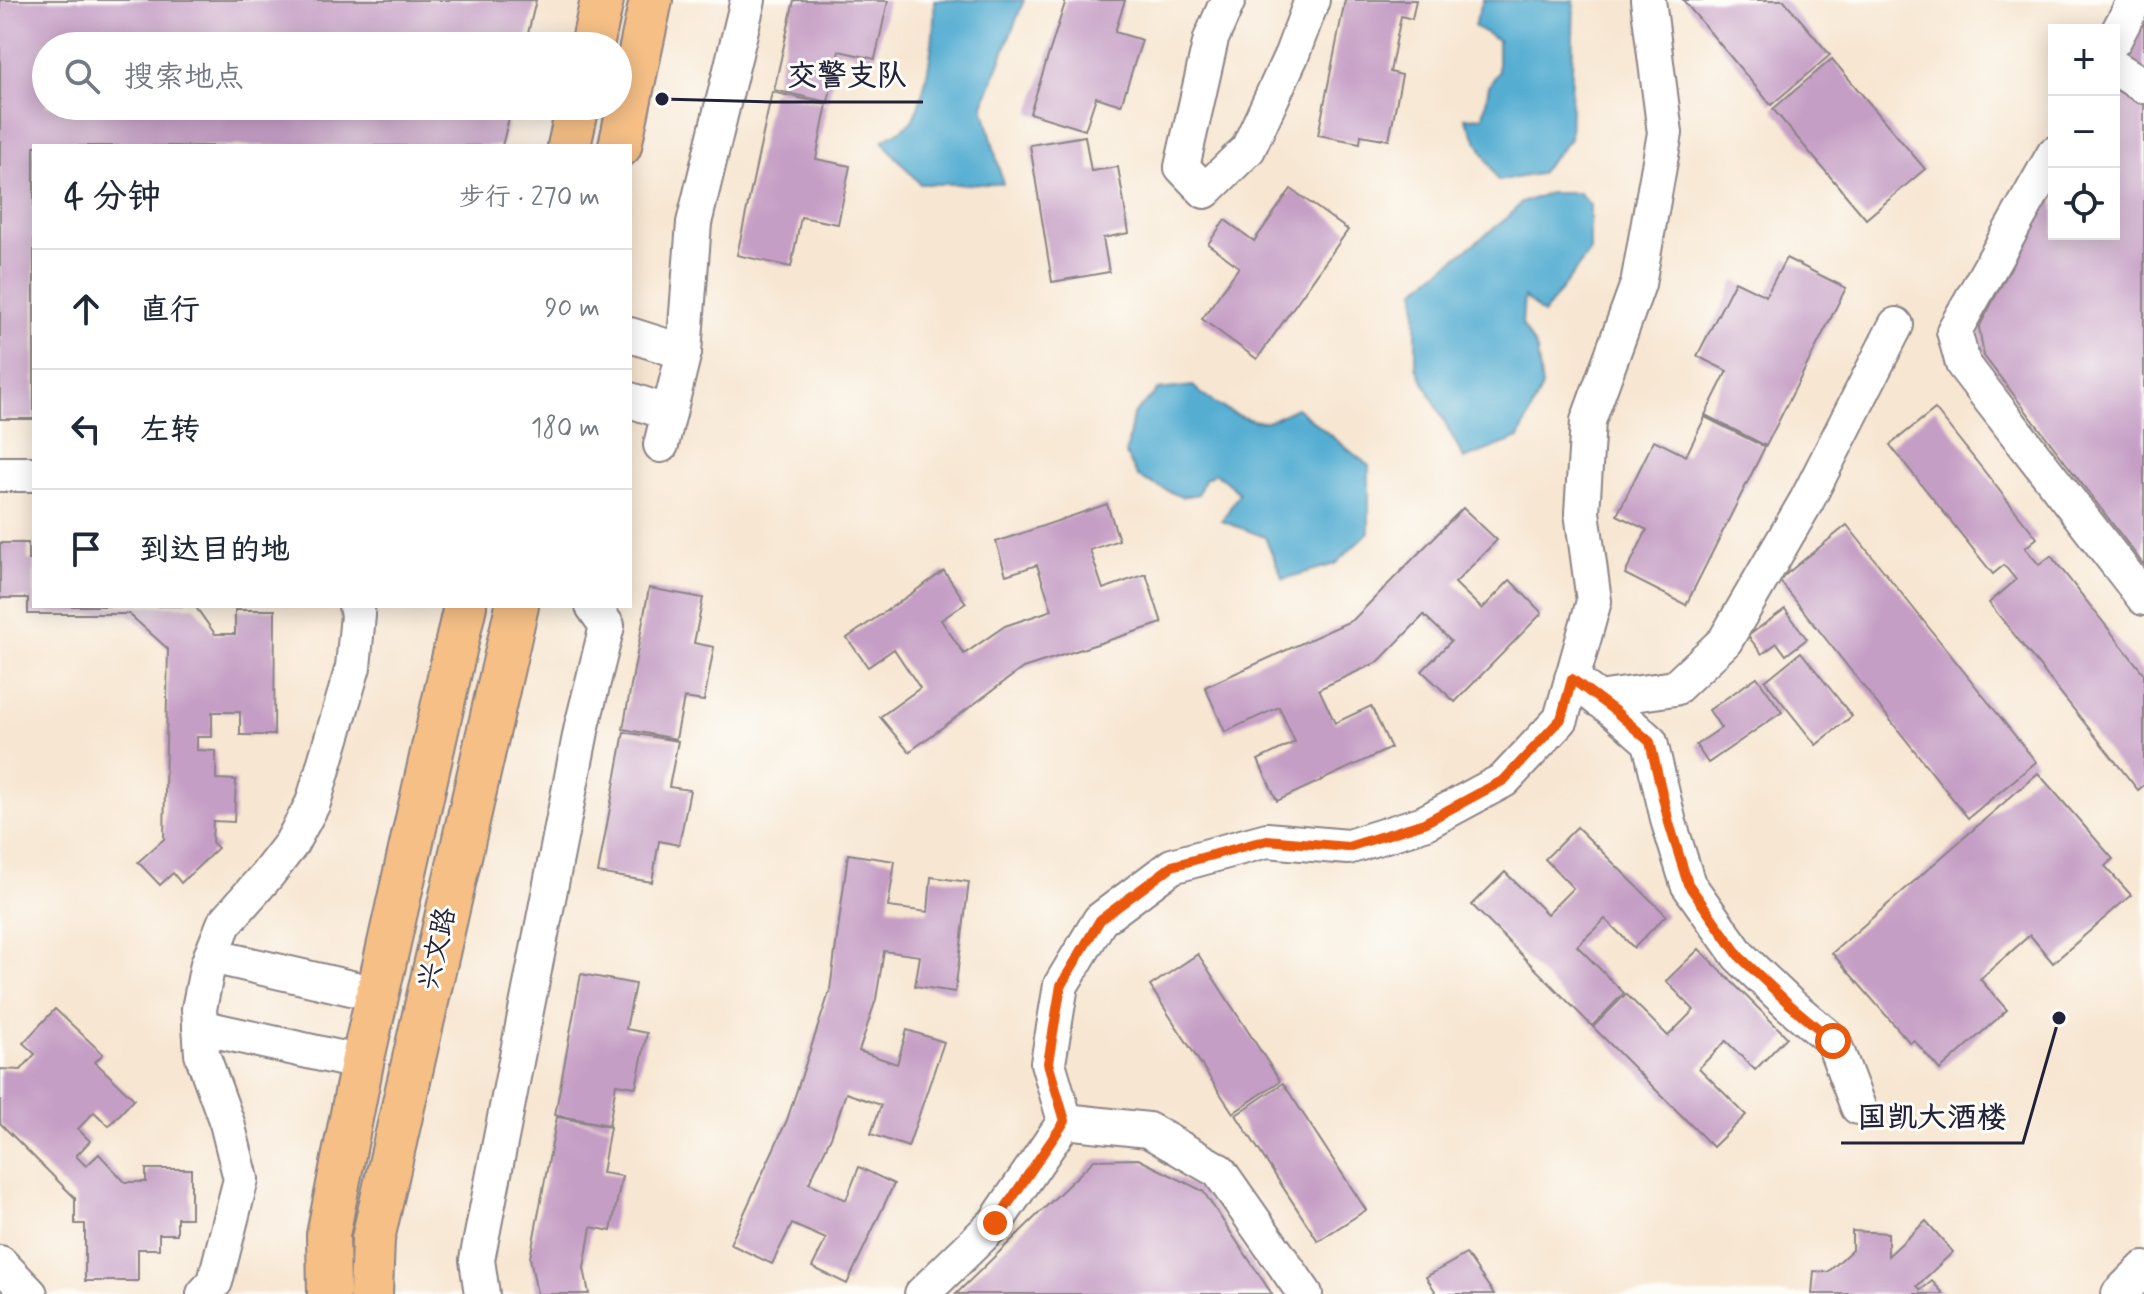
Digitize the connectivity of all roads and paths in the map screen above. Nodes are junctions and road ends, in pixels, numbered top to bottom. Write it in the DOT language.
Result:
graph roads {
  1 [pos="602,0"];
  2 [pos="651,0"];
  3 [pos="748,0"];
  4 [pos="1228,0"];
  5 [pos="1312,0"];
  6 [pos="1648,0"];
  7 [pos="2135,0"];
  8 [pos="2120,29"];
  9 [pos="595,32"];
  10 [pos="2120,71"];
  11 [pos="2144,86"];
  12 [pos="632,89"];
  13 [pos="575,120"];
  14 [pos="626,120"];
  15 [pos="569,144"];
  16 [pos="620,144"];
  17 [pos="2048,165"];
  18 [pos="1896,325"];
  19 [pos="632,336"];
  20 [pos="684,352"];
  21 [pos="632,402"];
  22 [pos="0,474"];
  23 [pos="32,474"];
  24 [pos="2144,598"];
  25 [pos="356,608"];
  26 [pos="465,608"];
  27 [pos="517,608"];
  28 [pos="594,608"];
  29 [pos="1585,689"];
  30 [pos="211,956"];
  31 [pos="377,994"];
  32 [pos="200,1027"];
  33 [pos="362,1063"];
  34 [pos="1858,1107"];
  35 [pos="1065,1121"];
  36 [pos="0,1263"];
  37 [pos="2144,1269"];
  38 [pos="30,1294"];
  39 [pos="204,1294"];
  40 [pos="329,1294"];
  41 [pos="371,1294"];
  42 [pos="482,1294"];
  43 [pos="922,1294"];
  44 [pos="1305,1294"];
  45 [pos="2119,1294"];
  1 -- 9 [label="main road"];
  2 -- 12 [label="main road"];
  3 -- 20 [label="street"];
  4 -- 5 [label="street"];
  6 -- 29 [label="street"];
  7 -- 8 [label="street"];
  10 -- 11 [label="street"];
  13 -- 15 [label="main road"];
  14 -- 16 [label="main road"];
  17 -- 24 [label="street"];
  18 -- 29 [label="street"];
  19 -- 20 [label="street"];
  20 -- 21 [label="street"];
  22 -- 23 [label="street"];
  25 -- 30 [label="street"];
  26 -- 31 [label="main road, 兴文路"];
  27 -- 41 [label="main road, 兴文路"];
  28 -- 42 [label="street"];
  29 -- 34 [label="street"];
  29 -- 35 [label="street"];
  30 -- 31 [label="street"];
  30 -- 32 [label="street"];
  31 -- 33 [label="main road, 兴文路"];
  32 -- 33 [label="street"];
  32 -- 39 [label="street"];
  33 -- 40 [label="main road, 兴文路"];
  35 -- 43 [label="street"];
  35 -- 44 [label="street"];
  36 -- 38 [label="street"];
  37 -- 45 [label="street"];
}
